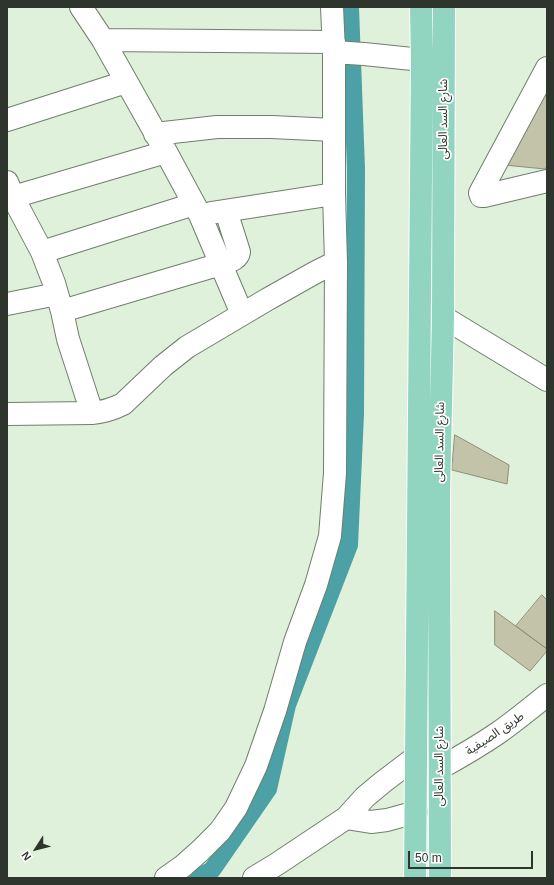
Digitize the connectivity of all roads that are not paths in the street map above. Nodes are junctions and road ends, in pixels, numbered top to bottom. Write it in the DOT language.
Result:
graph roads {
  1 [pos="81,7"];
  2 [pos="332,7"];
  3 [pos="421,7"];
  4 [pos="444,7"];
  5 [pos="103,40"];
  6 [pos="344,50"];
  7 [pos="422,60"];
  8 [pos="547,68"];
  9 [pos="126,82"];
  10 [pos="7,120"];
  11 [pos="334,130"];
  12 [pos="161,143"];
  13 [pos="547,181"];
  14 [pos="334,194"];
  15 [pos="11,197"];
  16 [pos="197,210"];
  17 [pos="226,211"];
  18 [pos="42,252"];
  19 [pos="336,262"];
  20 [pos="221,264"];
  21 [pos="60,302"];
  22 [pos="7,304"];
  23 [pos="242,314"];
  24 [pos="443,317"];
  25 [pos="547,380"];
  26 [pos="92,413"];
  27 [pos="7,414"];
  28 [pos="429,494"];
  29 [pos="547,695"];
  30 [pos="416,757"];
  31 [pos="440,768"];
  32 [pos="416,812"];
  33 [pos="346,818"];
  34 [pos="166,878"];
  35 [pos="254,878"];
  36 [pos="415,878"];
  37 [pos="440,878"];
  1 -- 5 [label="street"];
  2 -- 6 [label="street"];
  3 -- 7 [label="main road, شارع السد العالى"];
  4 -- 24 [label="main road, شارع السد العالى"];
  5 -- 6 [label="street"];
  5 -- 9 [label="street"];
  6 -- 7 [label="street"];
  6 -- 11 [label="street"];
  7 -- 28 [label="main road, شارع السد العالى"];
  8 -- 13 [label="street"];
  9 -- 10 [label="street"];
  9 -- 12 [label="street"];
  11 -- 12 [label="street"];
  11 -- 14 [label="street"];
  12 -- 15 [label="street"];
  12 -- 16 [label="street"];
  14 -- 17 [label="street"];
  14 -- 19 [label="street"];
  15 -- 18 [label="street"];
  16 -- 17 [label="street"];
  16 -- 18 [label="street"];
  16 -- 20 [label="street"];
  17 -- 20 [label="street"];
  18 -- 21 [label="street"];
  19 -- 23 [label="street"];
  19 -- 34 [label="street"];
  20 -- 21 [label="street"];
  20 -- 23 [label="street"];
  21 -- 22 [label="street"];
  21 -- 26 [label="street"];
  23 -- 26 [label="street"];
  24 -- 25 [label="street"];
  24 -- 28 [label="main road, شارع السد العالى"];
  26 -- 27 [label="street"];
  28 -- 30 [label="main road, شارع السد العالى"];
  28 -- 31 [label="main road, شارع السد العالى"];
  29 -- 31 [label="street, طريق الصيفية"];
  30 -- 32 [label="main road, شارع السد العالى"];
  30 -- 33 [label="street"];
  31 -- 37 [label="main road, شارع السد العالى"];
  32 -- 33 [label="street"];
  32 -- 36 [label="main road, شارع السد العالى"];
  33 -- 35 [label="street"];
}
